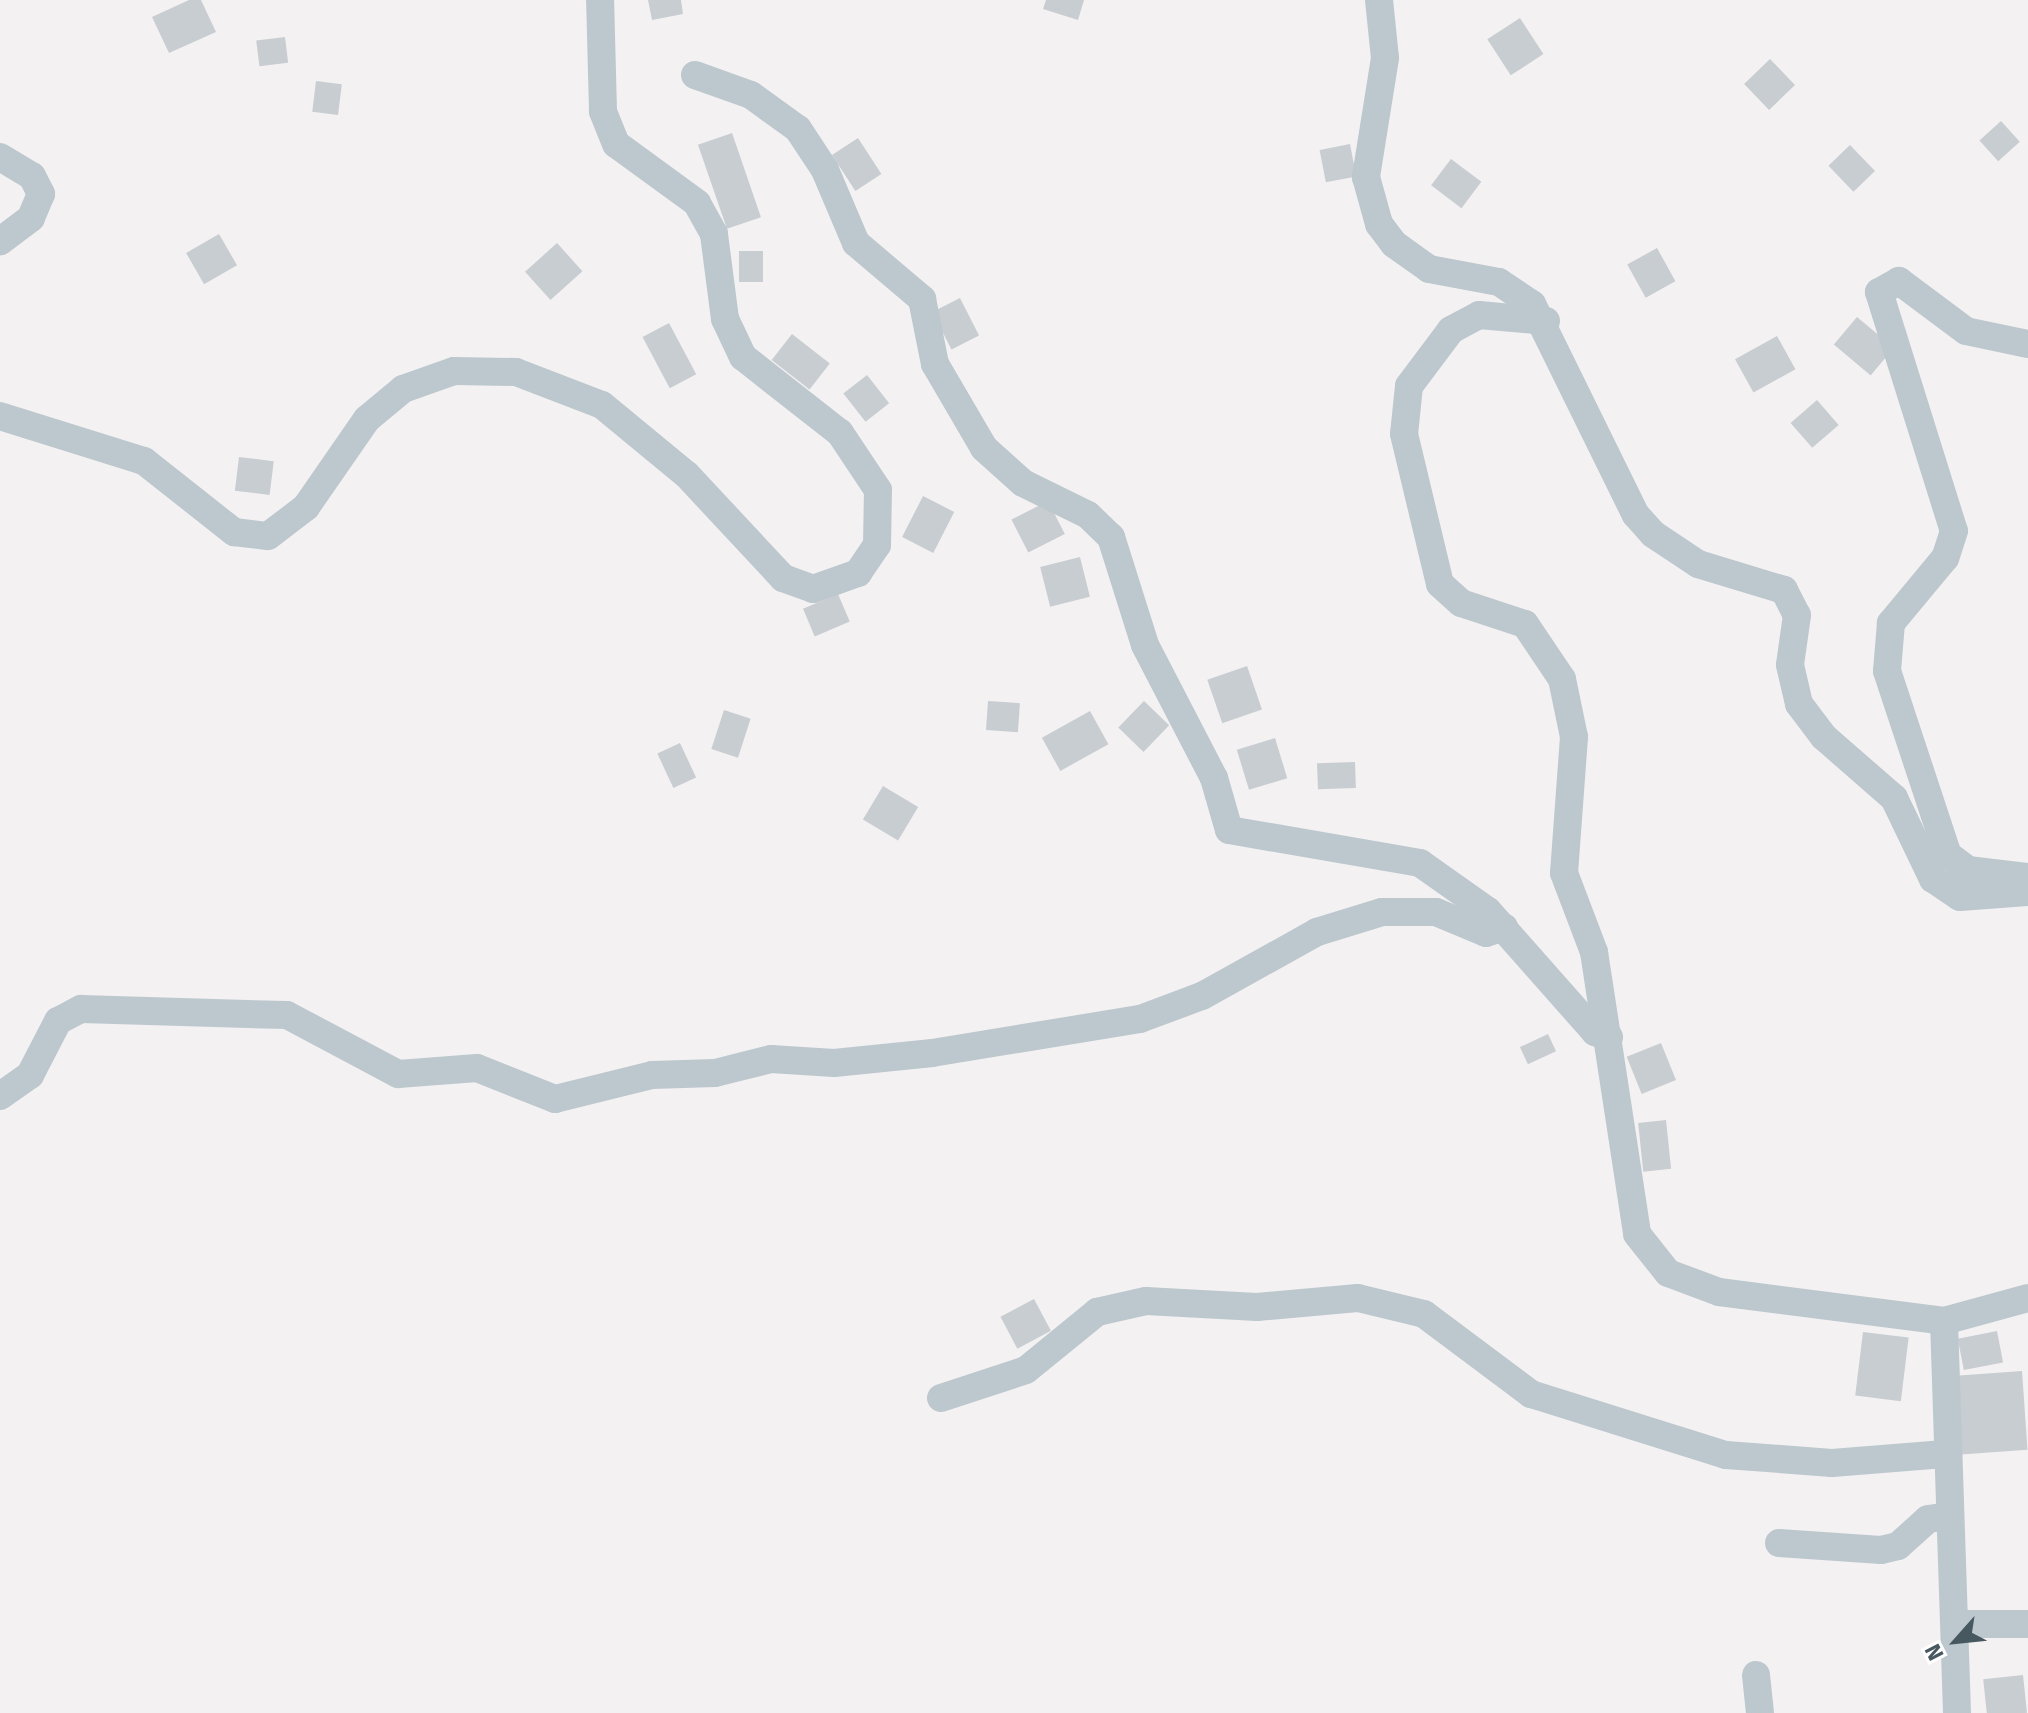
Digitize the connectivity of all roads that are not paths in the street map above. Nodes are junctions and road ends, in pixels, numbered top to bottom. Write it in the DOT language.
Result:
graph roads {
  1 [pos="600,0"];
  2 [pos="1379,0"];
  3 [pos="695,75"];
  4 [pos="0,157"];
  5 [pos="0,241"];
  6 [pos="1546,321"];
  7 [pos="2028,344"];
  8 [pos="0,416"];
  9 [pos="2028,877"];
  10 [pos="2028,892"];
  11 [pos="1504,927"];
  12 [pos="1609,1037"];
  13 [pos="0,1096"];
  14 [pos="2028,1298"];
  15 [pos="1944,1321"];
  16 [pos="941,1398"];
  17 [pos="1945,1454"];
  18 [pos="1950,1516"];
  19 [pos="1779,1543"];
  20 [pos="1957,1624"];
  21 [pos="2028,1624"];
  22 [pos="1756,1675"];
  23 [pos="1760,1713"];
  24 [pos="1957,1713"];
  1 -- 8 [label="street"];
  2 -- 6 [label="street"];
  3 -- 11 [label="street"];
  4 -- 5 [label="street"];
  6 -- 10 [label="street"];
  6 -- 12 [label="street"];
  7 -- 9 [label="street"];
  11 -- 12 [label="street"];
  11 -- 13 [label="street"];
  12 -- 15 [label="street"];
  14 -- 15 [label="street"];
  15 -- 17 [label="street"];
  16 -- 17 [label="street"];
  17 -- 18 [label="street"];
  18 -- 19 [label="street"];
  18 -- 20 [label="street"];
  20 -- 21 [label="street"];
  20 -- 24 [label="street"];
  22 -- 23 [label="street"];
}
